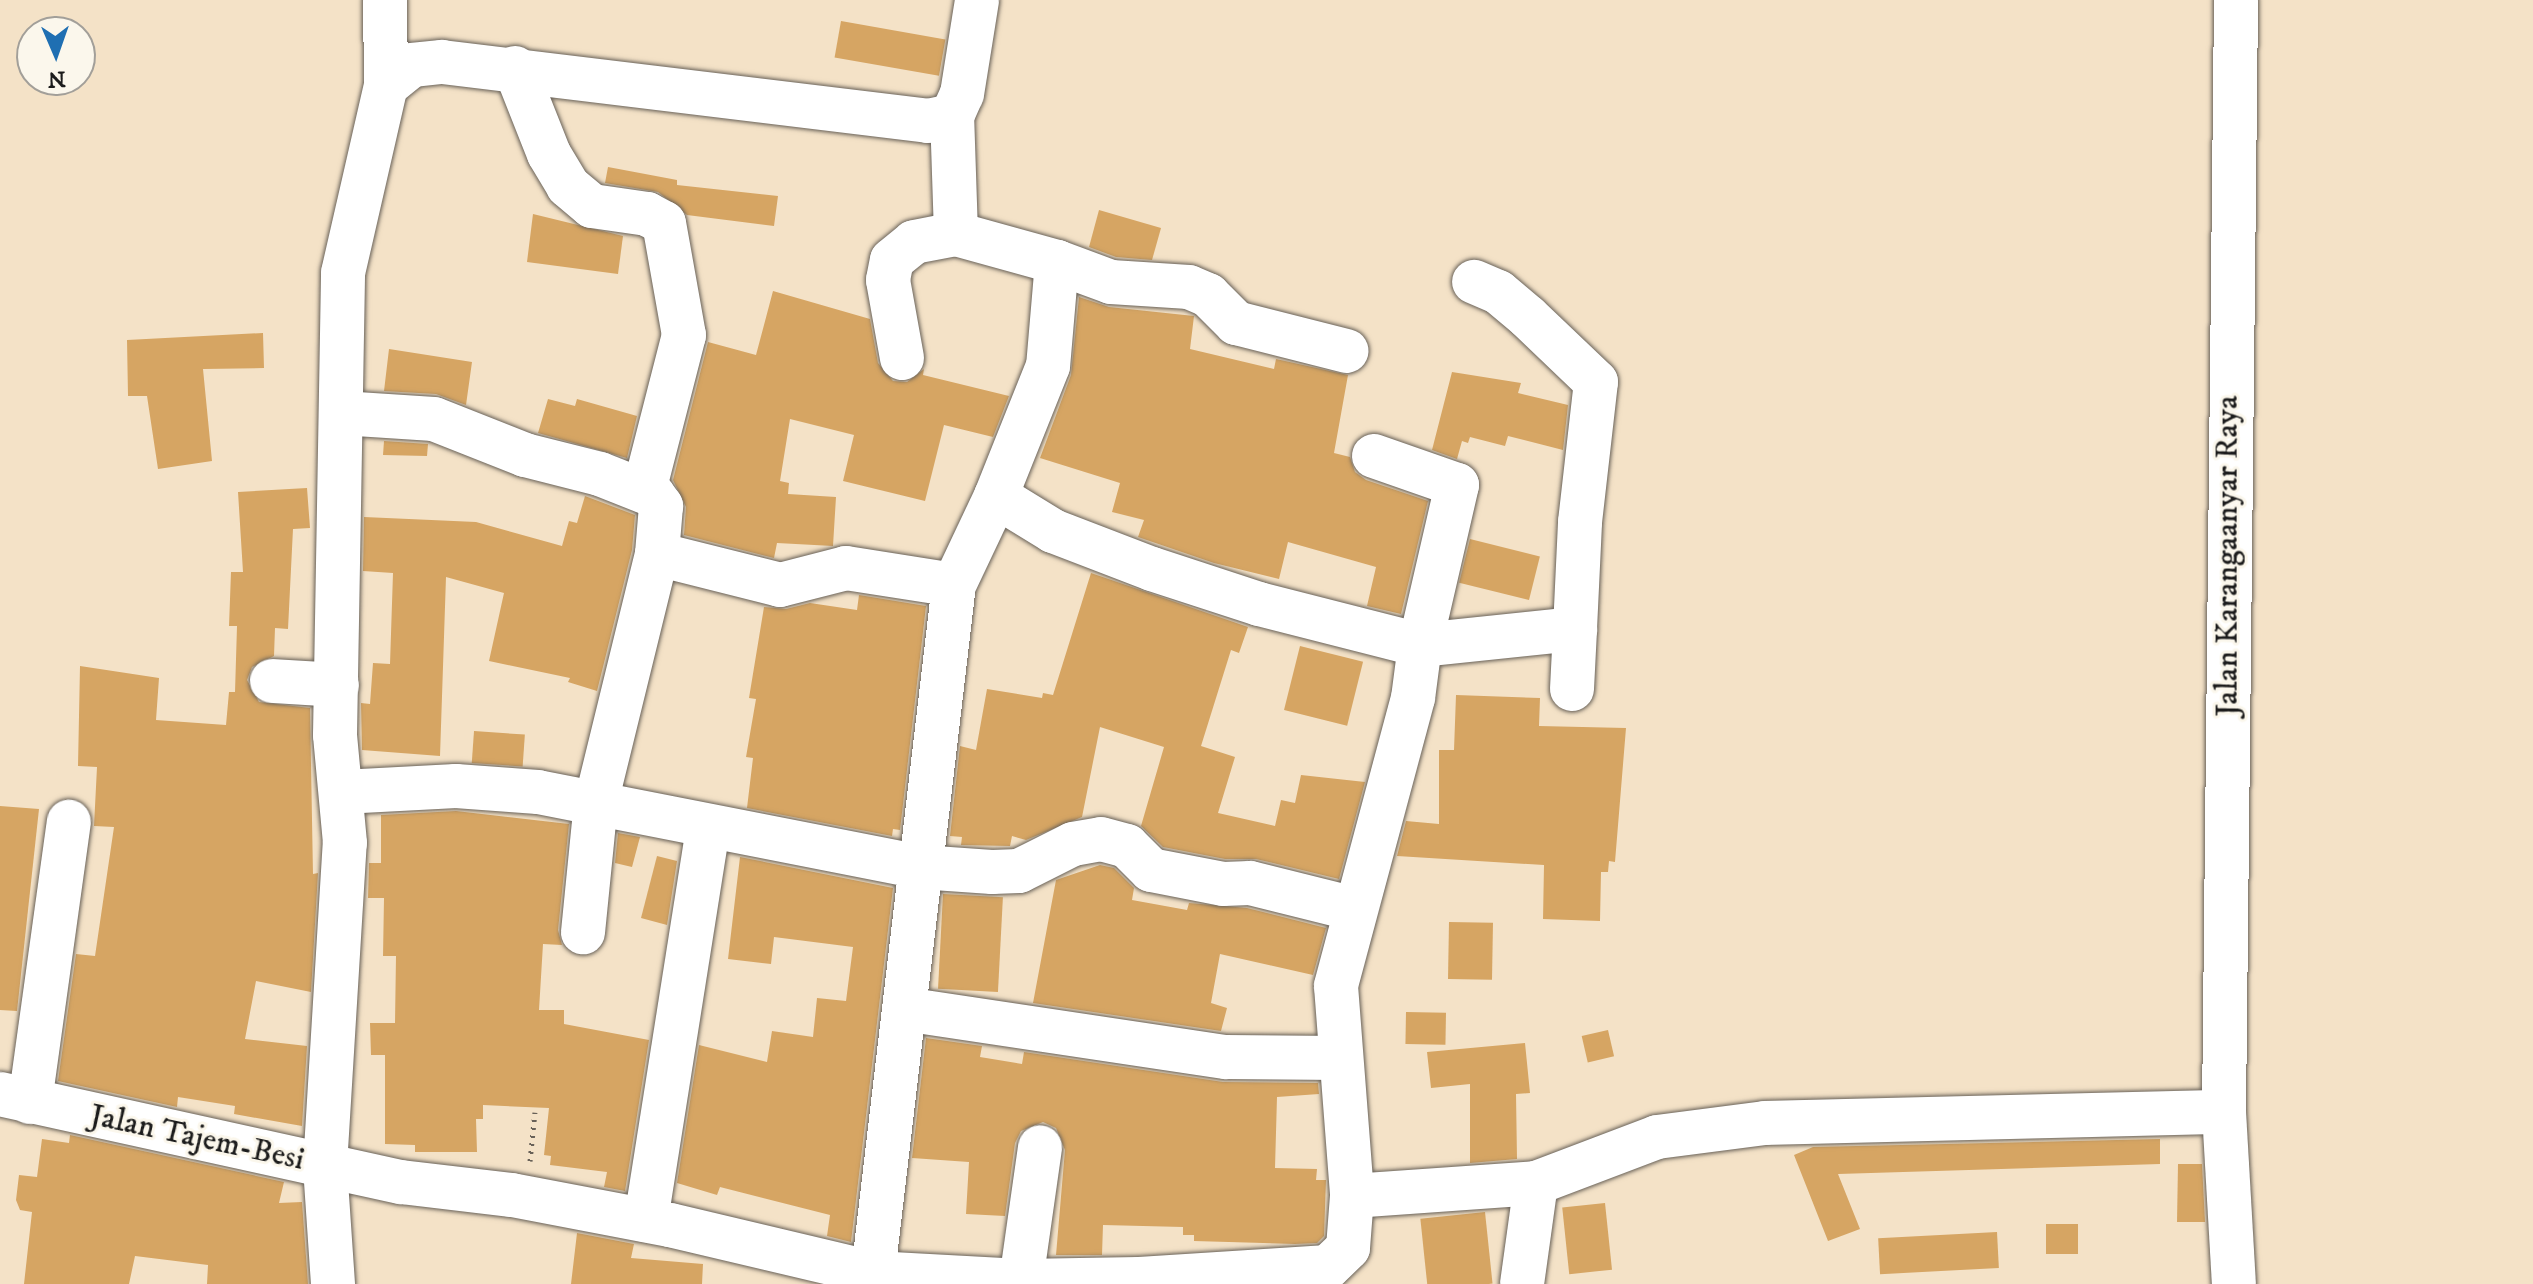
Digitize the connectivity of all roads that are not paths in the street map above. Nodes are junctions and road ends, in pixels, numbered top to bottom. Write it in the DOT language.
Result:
graph roads {
  1 [pos="385,0"];
  2 [pos="977,0"];
  3 [pos="2236,0"];
  4 [pos="515,68"];
  5 [pos="386,86"];
  6 [pos="952,116"];
  7 [pos="956,234"];
  8 [pos="1057,262"];
  9 [pos="1474,282"];
  10 [pos="1347,351"];
  11 [pos="902,358"];
  12 [pos="341,413"];
  13 [pos="1374,456"];
  14 [pos="644,491"];
  15 [pos="996,496"];
  16 [pos="657,554"];
  17 [pos="954,585"];
  18 [pos="1575,629"];
  19 [pos="1420,645"];
  20 [pos="272,681"];
  21 [pos="337,685"];
  22 [pos="1572,689"];
  23 [pos="342,792"];
  24 [pos="596,802"];
  25 [pos="69,822"];
  26 [pos="708,828"];
  27 [pos="920,867"];
  28 [pos="1354,909"];
  29 [pos="583,932"];
  30 [pos="904,1009"];
  31 [pos="1339,1058"];
  32 [pos="15,1098"];
  33 [pos="2224,1112"];
  34 [pos="1040,1147"];
  35 [pos="325,1166"];
  36 [pos="1536,1183"];
  37 [pos="1352,1196"];
  38 [pos="646,1220"];
  39 [pos="874,1278"];
  40 [pos="1021,1281"];
  41 [pos="333,1284"];
  42 [pos="1522,1284"];
  43 [pos="2234,1284"];
  1 -- 5 [label="street"];
  2 -- 6 [label="street"];
  3 -- 33 [label="street, Jalan Karangaanyar Raya"];
  4 -- 5 [label="street"];
  4 -- 6 [label="street"];
  4 -- 14 [label="street"];
  5 -- 12 [label="street"];
  6 -- 7 [label="street"];
  7 -- 8 [label="street"];
  7 -- 11 [label="street"];
  8 -- 10 [label="street"];
  8 -- 15 [label="street"];
  9 -- 18 [label="street"];
  12 -- 14 [label="street"];
  12 -- 21 [label="street"];
  13 -- 19 [label="street"];
  14 -- 16 [label="street"];
  15 -- 17 [label="street"];
  15 -- 19 [label="street"];
  16 -- 17 [label="street"];
  16 -- 24 [label="street"];
  17 -- 27 [label="street"];
  18 -- 19 [label="street"];
  18 -- 22 [label="street"];
  19 -- 28 [label="street"];
  20 -- 21 [label="street"];
  21 -- 23 [label="street"];
  23 -- 24 [label="street"];
  23 -- 35 [label="street"];
  24 -- 26 [label="street"];
  24 -- 29 [label="street"];
  25 -- 32 [label="street"];
  26 -- 27 [label="street"];
  26 -- 38 [label="street"];
  27 -- 28 [label="street"];
  27 -- 30 [label="street"];
  28 -- 31 [label="street"];
  30 -- 31 [label="street"];
  30 -- 39 [label="street"];
  31 -- 37 [label="street"];
  32 -- 35 [label="street, Jalan Tajem-Besi"];
  33 -- 36 [label="street"];
  33 -- 43 [label="street, Jalan Karangaanyar Raya"];
  34 -- 40 [label="street"];
  35 -- 38 [label="street"];
  35 -- 41 [label="street, Jalan Tajem-Besi"];
  36 -- 37 [label="street"];
  36 -- 42 [label="street"];
  37 -- 40 [label="street"];
  38 -- 39 [label="street"];
  39 -- 40 [label="street"];
}
